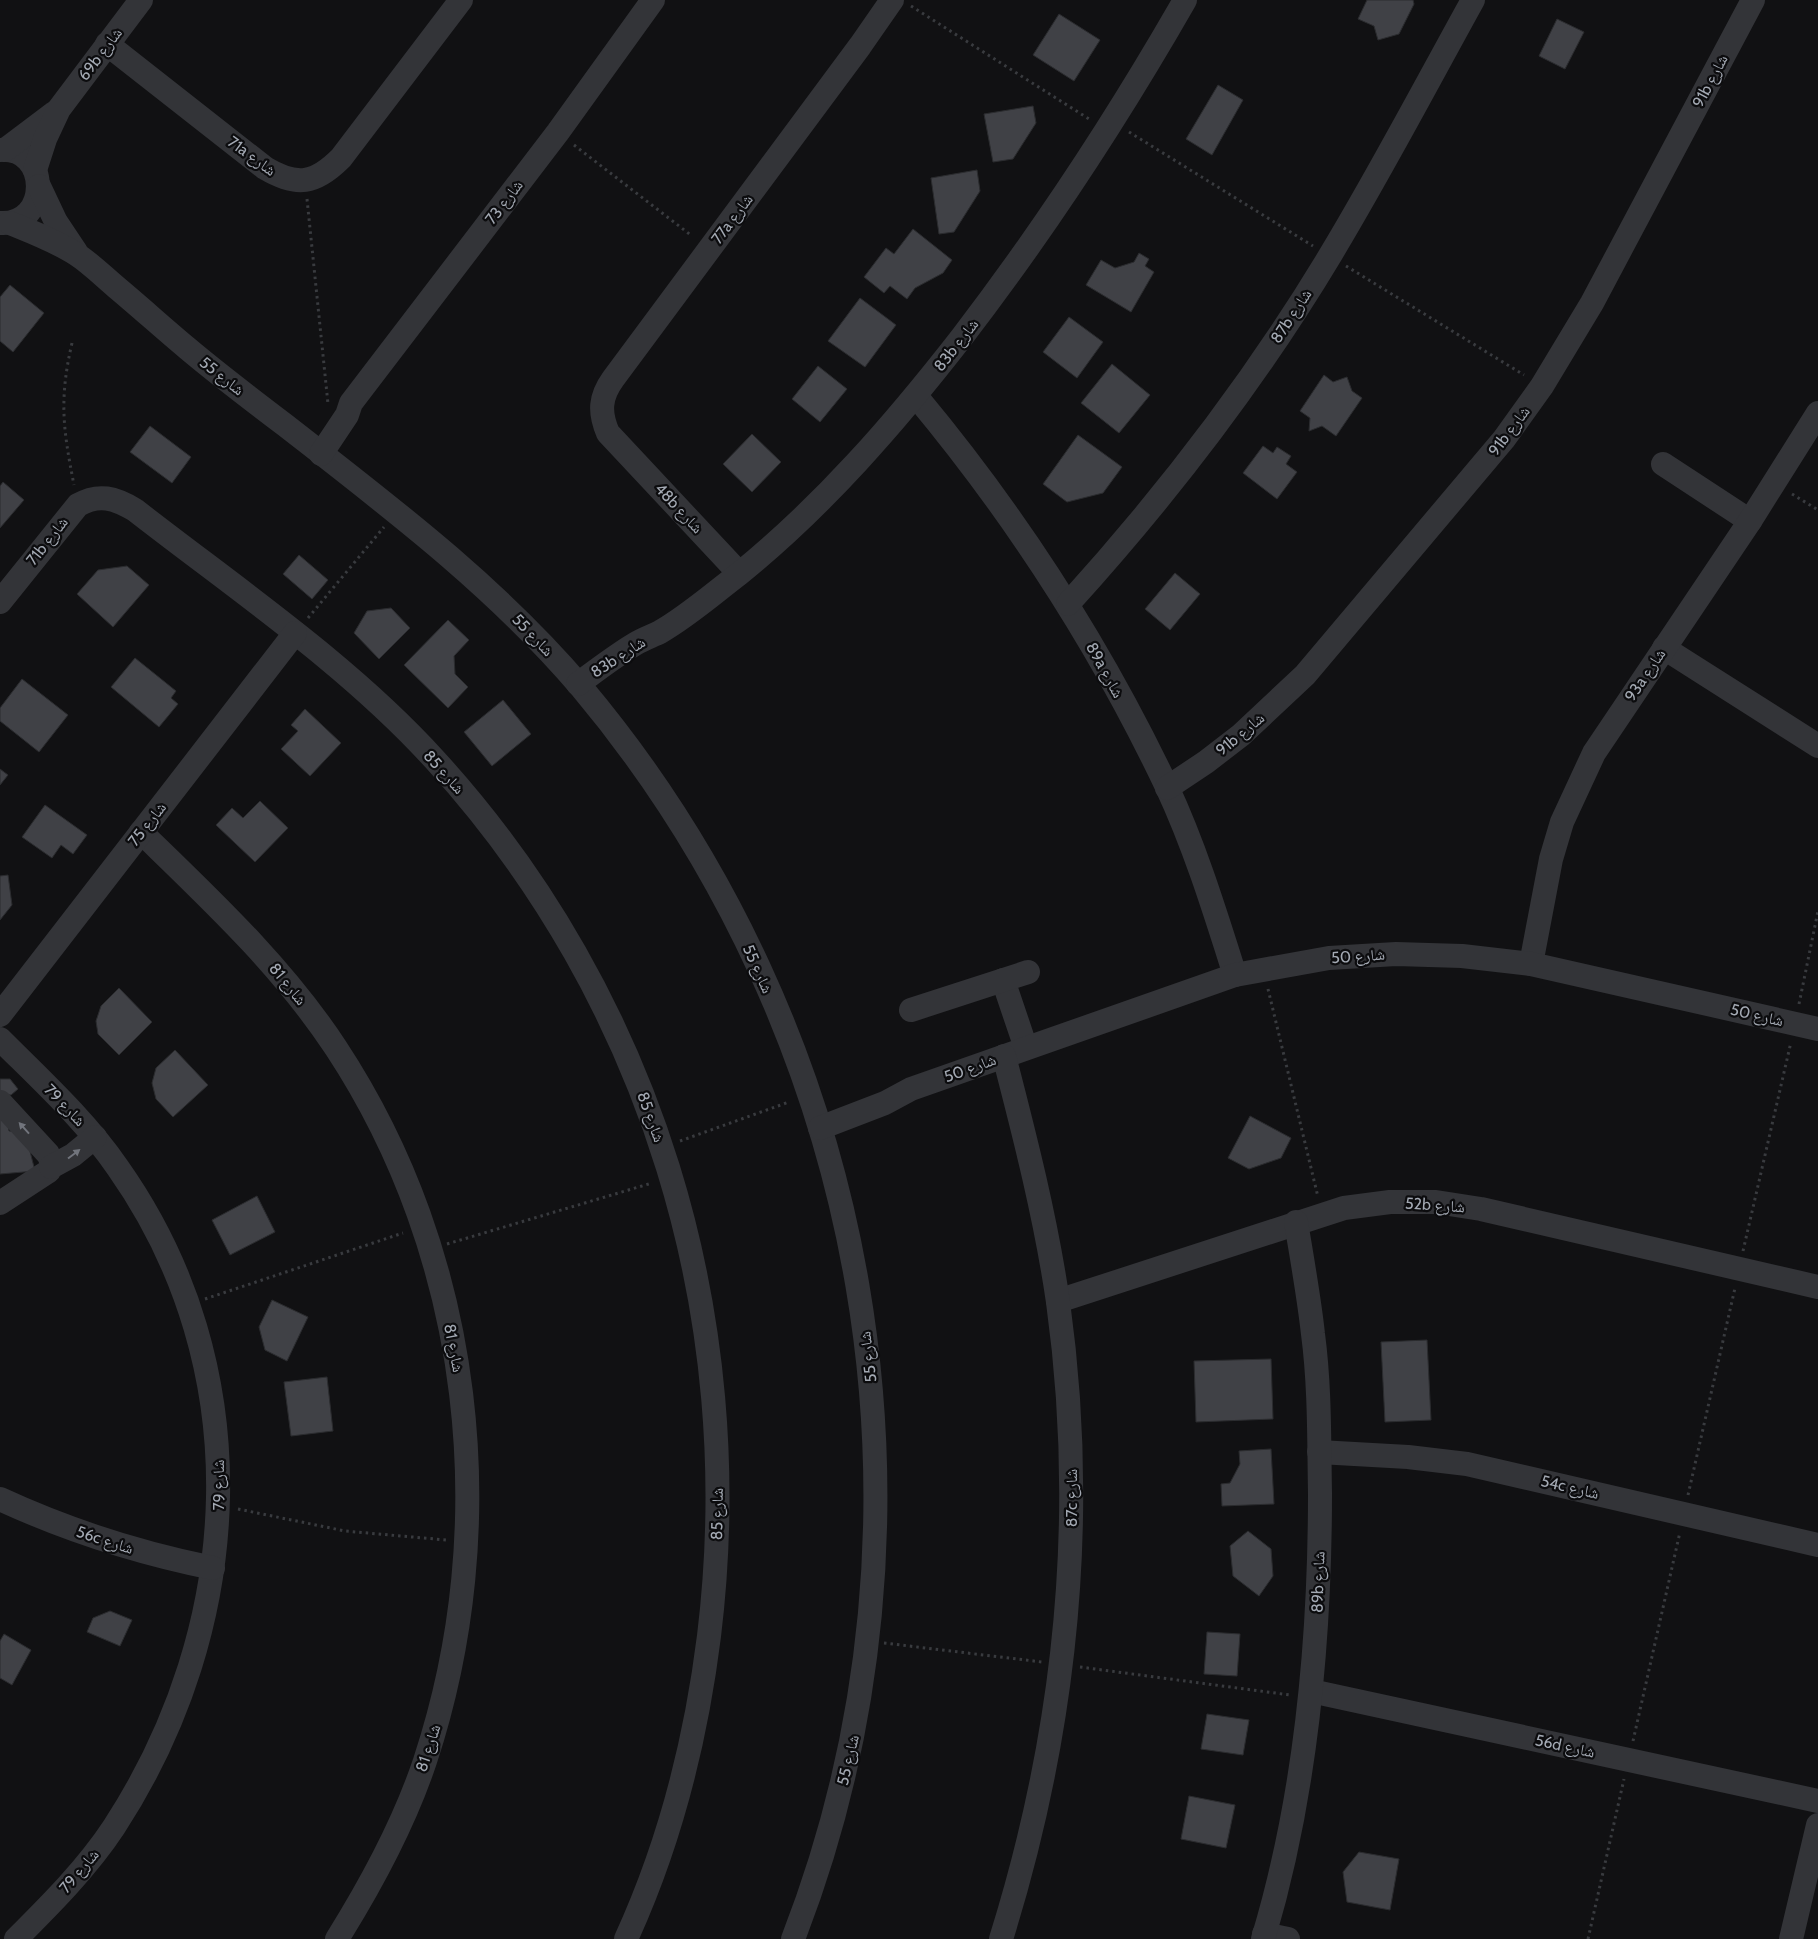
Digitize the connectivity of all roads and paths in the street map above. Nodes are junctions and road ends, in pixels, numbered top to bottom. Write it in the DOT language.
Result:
graph roads {
  1 [pos="141,0"];
  2 [pos="461,0"];
  3 [pos="653,0"];
  4 [pos="1185,0"];
  5 [pos="1473,0"];
  6 [pos="1752,0"];
  7 [pos="900,3"];
  8 [pos="107,44"];
  9 [pos="60,108"];
  10 [pos="1107,130"];
  11 [pos="558,132"];
  12 [pos="3,150"];
  13 [pos="37,178"];
  14 [pos="305,181"];
  15 [pos="5,223"];
  16 [pos="717,240"];
  17 [pos="78,255"];
  18 [pos="72,343"];
  19 [pos="916,396"];
  20 [pos="351,402"];
  21 [pos="1818,413"];
  22 [pos="330,422"];
  23 [pos="618,443"];
  24 [pos="316,449"];
  25 [pos="1663,464"];
  26 [pos="1774,483"];
  27 [pos="106,497"];
  28 [pos="78,505"];
  29 [pos="1818,510"];
  30 [pos="396,513"];
  31 [pos="1750,521"];
  32 [pos="740,573"];
  33 [pos="0,602"];
  34 [pos="1068,604"];
  35 [pos="295,633"];
  36 [pos="1664,648"];
  37 [pos="582,689"];
  38 [pos="1818,746"];
  39 [pos="1167,788"];
  40 [pos="141,832"];
  41 [pos="1818,911"];
  42 [pos="1531,964"];
  43 [pos="1263,968"];
  44 [pos="1028,972"];
  45 [pos="1235,975"];
  46 [pos="1003,980"];
  47 [pos="911,1010"];
  48 [pos="0,1015"];
  49 [pos="1795,1024"];
  50 [pos="1818,1029"];
  51 [pos="0,1039"];
  52 [pos="1026,1048"];
  53 [pos="1004,1056"];
  54 [pos="0,1102"];
  55 [pos="815,1112"];
  56 [pos="95,1137"];
  57 [pos="663,1147"];
  58 [pos="51,1166"];
  59 [pos="671,1177"];
  60 [pos="0,1203"];
  61 [pos="1323,1214"];
  62 [pos="1296,1222"];
  63 [pos="423,1226"];
  64 [pos="430,1249"];
  65 [pos="1739,1268"];
  66 [pos="1818,1287"];
  67 [pos="1058,1301"];
  68 [pos="188,1305"];
  69 [pos="1319,1452"];
  70 [pos="0,1499"];
  71 [pos="219,1506"];
  72 [pos="1684,1514"];
  73 [pos="467,1542"];
  74 [pos="1818,1545"];
  75 [pos="214,1568"];
  76 [pos="868,1641"];
  77 [pos="1062,1665"];
  78 [pos="1311,1694"];
  79 [pos="1628,1759"];
  80 [pos="1818,1801"];
  81 [pos="1818,1825"];
  82 [pos="1264,1936"];
  83 [pos="21,1937"];
  84 [pos="337,1939"];
  85 [pos="626,1939"];
  86 [pos="793,1939"];
  87 [pos="1001,1939"];
  88 [pos="1288,1939"];
  89 [pos="1588,1939"];
  90 [pos="1791,1939"];
  1 -- 8 [label="street, 69b شارع"];
  2 -- 14 [label="street"];
  3 -- 11 [label="street, شارع 73"];
  4 -- 10 [label="street, 83b شارع"];
  5 -- 34 [label="street, 87b شارع"];
  6 -- 39 [label="street, 91b شارع"];
  7 -- 10 [label="path"];
  7 -- 16 [label="street, 77a شارع"];
  8 -- 9 [label="street, 69b شارع"];
  8 -- 14 [label="street, 71a شارع"];
  9 -- 12 [label="street, 69b شارع"];
  9 -- 13 [label="street, 69b شارع"];
  10 -- 19 [label="street, 83b شارع"];
  11 -- 16 [label="path"];
  11 -- 20 [label="street, شارع 73"];
  12 -- 13 [label="street"];
  13 -- 15 [label="street, 69b شارع"];
  13 -- 17 [label="street, شارع 55"];
  14 -- 22 [label="path"];
  15 -- 17 [label="street, شارع 55"];
  16 -- 23 [label="street, 77a شارع"];
  17 -- 24 [label="street, شارع 55"];
  18 -- 28 [label="path"];
  19 -- 32 [label="street, 83b شارع"];
  19 -- 34 [label="street, 89a شارع"];
  20 -- 22 [label="street, شارع 73"];
  20 -- 24 [label="street, شارع 73"];
  21 -- 26 [label="street, 93a شارع"];
  22 -- 24 [label="street, شارع 73"];
  23 -- 32 [label="street, 48b شارع"];
  24 -- 30 [label="street, شارع 55"];
  25 -- 31 [label="street"];
  26 -- 29 [label="path"];
  26 -- 31 [label="street, 93a شارع"];
  27 -- 28 [label="street, 71b شارع"];
  27 -- 35 [label="street, شارع 85"];
  28 -- 33 [label="street, 71b شارع"];
  30 -- 35 [label="path"];
  30 -- 37 [label="street, شارع 55"];
  31 -- 36 [label="street, 93a شارع"];
  32 -- 37 [label="street, 83b شارع"];
  34 -- 39 [label="street, 89a شارع"];
  35 -- 40 [label="street, شارع 75"];
  35 -- 57 [label="street, شارع 85"];
  36 -- 38 [label="street"];
  36 -- 42 [label="street, 93a شارع"];
  37 -- 55 [label="street, شارع 55"];
  39 -- 45 [label="street, 89a شارع"];
  40 -- 48 [label="street, شارع 75"];
  40 -- 63 [label="street, شارع 81"];
  41 -- 49 [label="path"];
  42 -- 43 [label="street, شارع 50"];
  42 -- 49 [label="street, شارع 50"];
  43 -- 45 [label="street, شارع 50"];
  43 -- 61 [label="path"];
  44 -- 46 [label="street"];
  45 -- 52 [label="street, شارع 50"];
  46 -- 47 [label="street"];
  46 -- 52 [label="street"];
  49 -- 50 [label="street, شارع 50"];
  49 -- 65 [label="path"];
  51 -- 56 [label="street, شارع 79"];
  52 -- 53 [label="street, شارع 50"];
  53 -- 55 [label="street, شارع 50"];
  53 -- 67 [label="street, 87c شارع"];
  58 -- 54 [label="street, one-way"];
  55 -- 57 [label="path"];
  55 -- 76 [label="street, شارع 55"];
  58 -- 56 [label="street, one-way"];
  56 -- 68 [label="street, شارع 79"];
  57 -- 59 [label="street, شارع 85"];
  58 -- 60 [label="street"];
  59 -- 64 [label="path"];
  59 -- 85 [label="street, شارع 85"];
  61 -- 62 [label="street, 52b شارع"];
  61 -- 65 [label="street, 52b شارع"];
  62 -- 67 [label="street, 52b شارع"];
  62 -- 69 [label="street, 89b شارع"];
  63 -- 64 [label="street, شارع 81"];
  63 -- 68 [label="path"];
  64 -- 73 [label="street, شارع 81"];
  65 -- 66 [label="street, 52b شارع"];
  65 -- 72 [label="path"];
  67 -- 77 [label="street, 87c شارع"];
  68 -- 71 [label="street, شارع 79"];
  69 -- 72 [label="street, 54c شارع"];
  69 -- 78 [label="street, 89b شارع"];
  70 -- 75 [label="street, 56c شارع"];
  71 -- 73 [label="path"];
  71 -- 75 [label="street, شارع 79"];
  72 -- 74 [label="street, 54c شارع"];
  72 -- 79 [label="path"];
  73 -- 84 [label="street, شارع 81"];
  75 -- 83 [label="street, شارع 79"];
  76 -- 77 [label="path"];
  76 -- 86 [label="street, شارع 55"];
  77 -- 78 [label="path"];
  77 -- 87 [label="street, 87c شارع"];
  78 -- 79 [label="street, 56d شارع"];
  78 -- 82 [label="street, 89b شارع"];
  79 -- 80 [label="street, 56d شارع"];
  79 -- 89 [label="path"];
  81 -- 90 [label="street"];
  82 -- 88 [label="street"];
}
